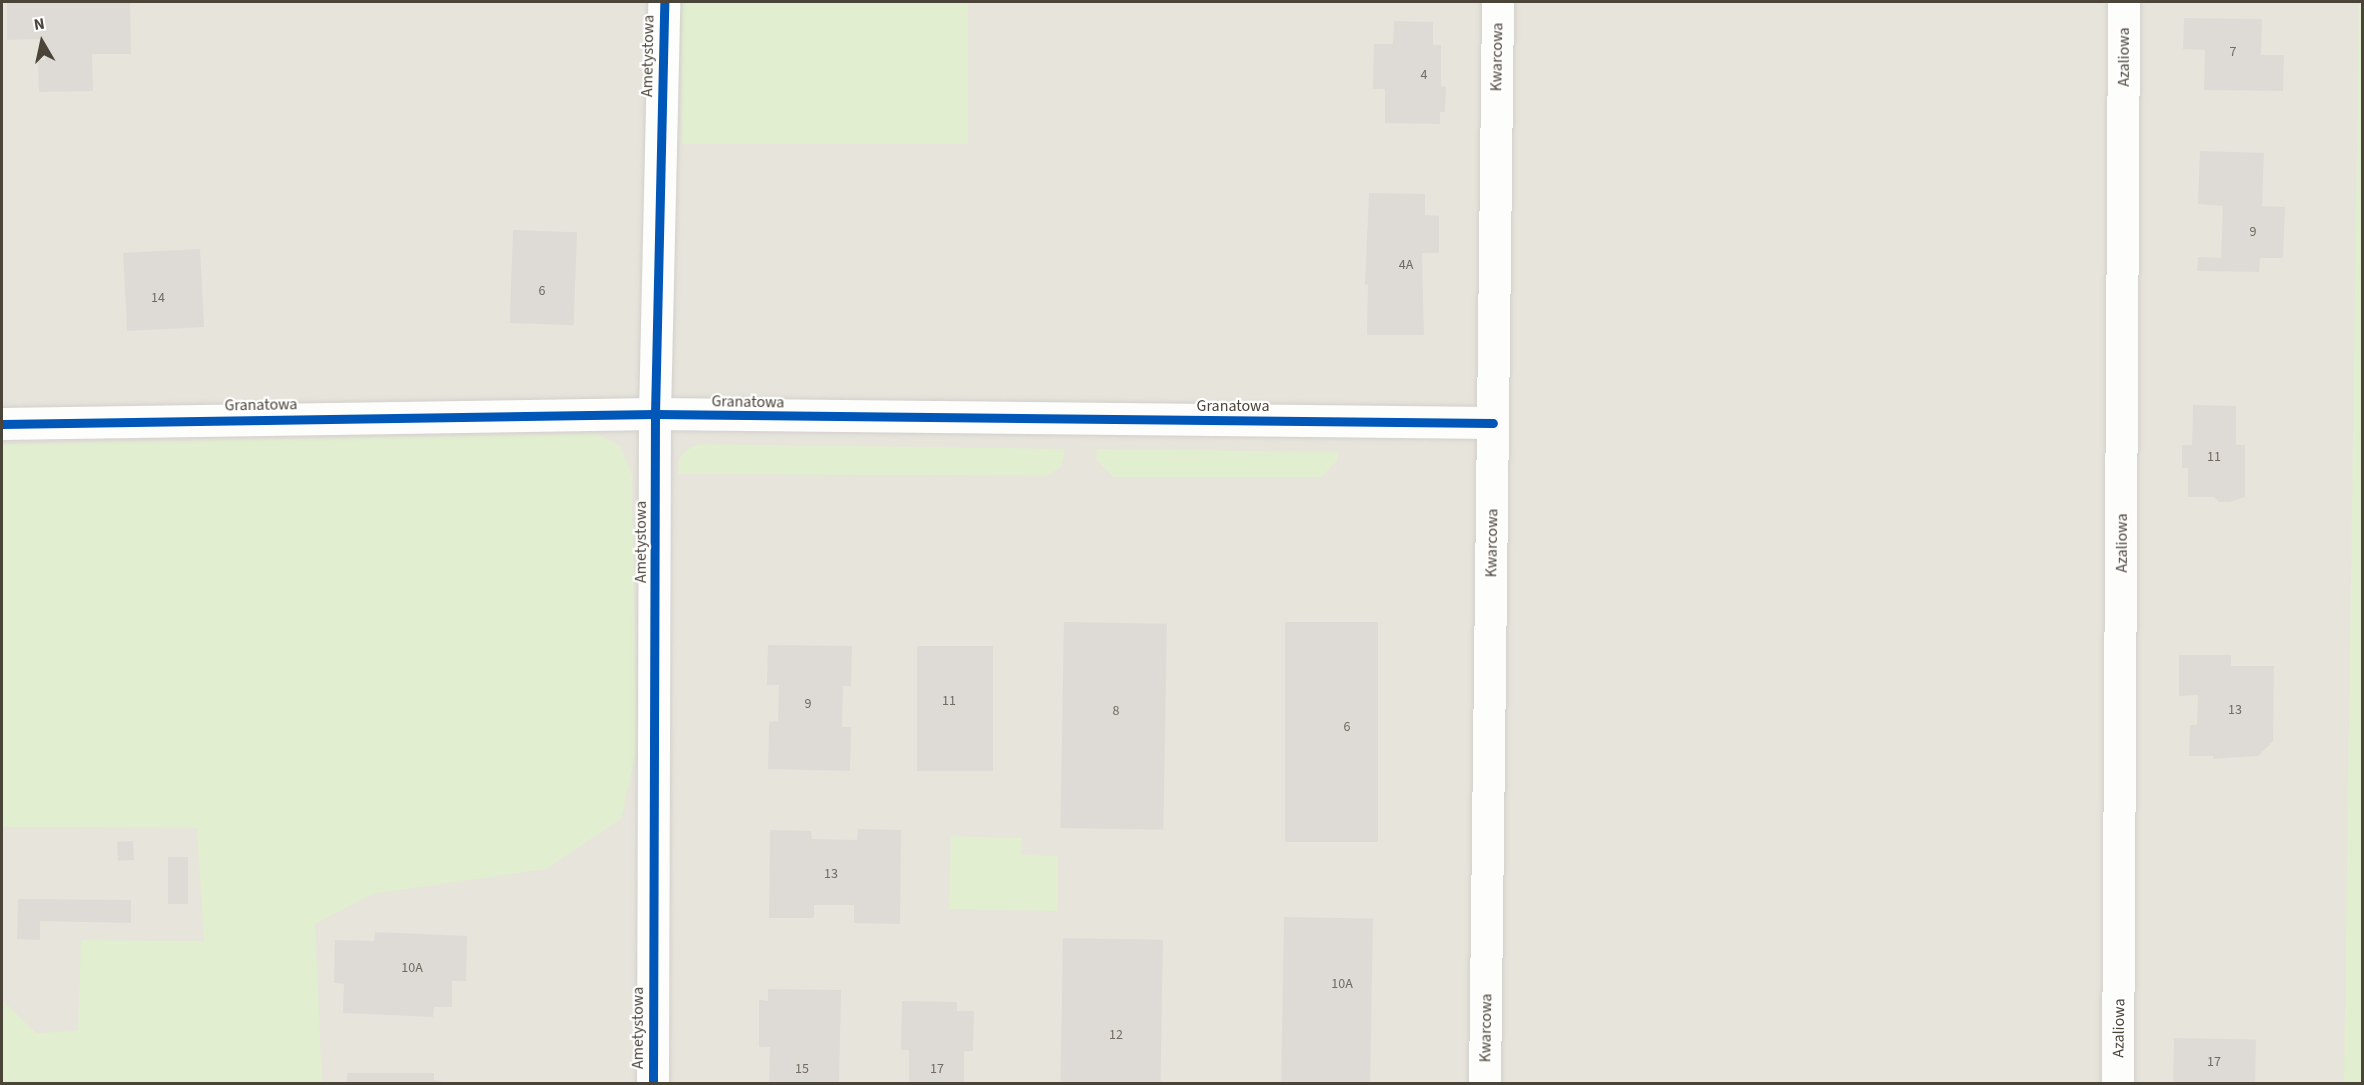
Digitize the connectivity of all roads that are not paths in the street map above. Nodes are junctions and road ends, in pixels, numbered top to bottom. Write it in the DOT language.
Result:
graph roads {
  1 [pos="664,2"];
  2 [pos="1498,2"];
  3 [pos="2124,2"];
  4 [pos="655,414"];
  5 [pos="1493,423"];
  6 [pos="2,424"];
  7 [pos="653,1083"];
  8 [pos="1485,1083"];
  9 [pos="2118,1083"];
  1 -- 4 [label="street, Ametystowa"];
  2 -- 5 [label="street, Kwarcowa"];
  3 -- 9 [label="street, Azaliowa"];
  4 -- 5 [label="street, Granatowa"];
  4 -- 6 [label="street, Granatowa"];
  4 -- 7 [label="street, Ametystowa"];
  5 -- 8 [label="street, Kwarcowa"];
}
